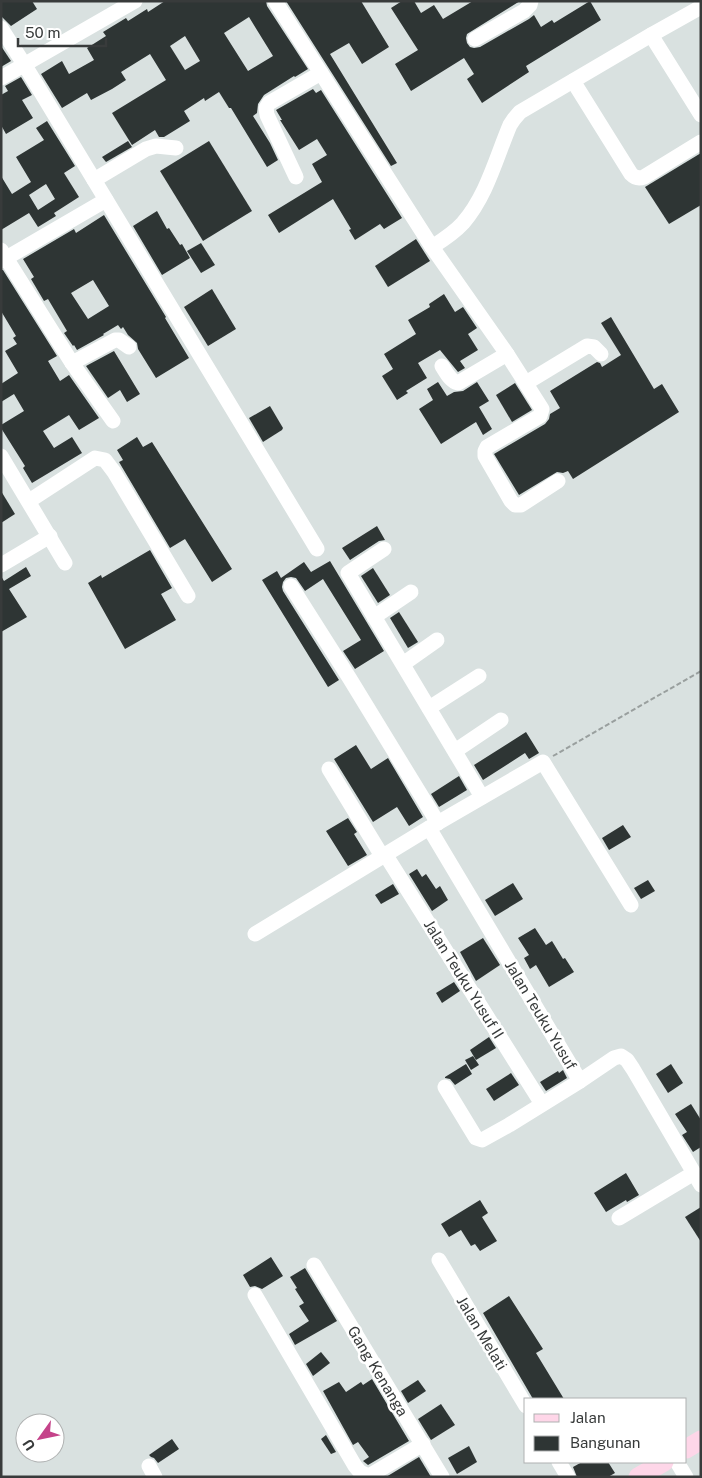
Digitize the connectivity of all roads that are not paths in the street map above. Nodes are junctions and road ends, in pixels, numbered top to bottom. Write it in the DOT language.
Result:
graph roads {
  1 [pos="135,1"];
  2 [pos="275,1"];
  3 [pos="531,1"];
  4 [pos="701,7"];
  5 [pos="1,28"];
  6 [pos="651,35"];
  7 [pos="475,39"];
  8 [pos="24,64"];
  9 [pos="321,73"];
  10 [pos="1,78"];
  11 [pos="573,81"];
  12 [pos="701,115"];
  13 [pos="701,142"];
  14 [pos="176,148"];
  15 [pos="296,177"];
  16 [pos="94,180"];
  17 [pos="106,200"];
  18 [pos="432,247"];
  19 [pos="3,256"];
  20 [pos="129,347"];
  21 [pos="507,354"];
  22 [pos="601,354"];
  23 [pos="72,363"];
  24 [pos="442,366"];
  25 [pos="526,383"];
  26 [pos="113,421"];
  27 [pos="1,456"];
  28 [pos="558,481"];
  29 [pos="29,501"];
  30 [pos="50,536"];
  31 [pos="317,549"];
  32 [pos="384,549"];
  33 [pos="65,563"];
  34 [pos="1,565"];
  35 [pos="291,586"];
  36 [pos="411,592"];
  37 [pos="188,596"];
  38 [pos="374,617"];
  39 [pos="437,640"];
  40 [pos="403,664"];
  41 [pos="478,676"];
  42 [pos="429,708"];
  43 [pos="501,720"];
  44 [pos="455,751"];
  45 [pos="329,770"];
  46 [pos="482,797"];
  47 [pos="433,825"];
  48 [pos="383,855"];
  49 [pos="630,905"];
  50 [pos="255,934"];
  51 [pos="580,1081"];
  52 [pos="445,1087"];
  53 [pos="542,1104"];
  54 [pos="697,1179"];
  55 [pos="619,1218"];
  56 [pos="439,1260"];
  57 [pos="314,1266"];
  58 [pos="255,1295"];
  59 [pos="524,1403"];
  60 [pos="701,1440"];
  61 [pos="423,1444"];
  62 [pos="687,1448"];
  63 [pos="560,1463"];
  64 [pos="662,1463"];
  65 [pos="678,1463"];
  66 [pos="442,1477"];
  67 [pos="568,1477"];
  68 [pos="638,1477"];
  69 [pos="686,1477"];
  1 -- 8 [label="street"];
  2 -- 9 [label="street"];
  3 -- 7 [label="street"];
  4 -- 6 [label="street"];
  5 -- 8 [label="street"];
  6 -- 11 [label="street"];
  6 -- 12 [label="street"];
  8 -- 10 [label="street"];
  8 -- 16 [label="street"];
  9 -- 15 [label="street"];
  9 -- 18 [label="street"];
  11 -- 13 [label="street"];
  11 -- 18 [label="street"];
  14 -- 16 [label="street"];
  16 -- 17 [label="street"];
  17 -- 19 [label="street"];
  17 -- 31 [label="street"];
  18 -- 21 [label="street"];
  19 -- 23 [label="street"];
  20 -- 23 [label="street"];
  21 -- 24 [label="street"];
  21 -- 25 [label="street"];
  22 -- 25 [label="street"];
  23 -- 26 [label="street"];
  25 -- 28 [label="street"];
  27 -- 29 [label="street"];
  29 -- 30 [label="street"];
  29 -- 37 [label="street"];
  30 -- 33 [label="street"];
  30 -- 34 [label="street"];
  32 -- 38 [label="street"];
  35 -- 47 [label="street, Jalan Teuku Yusuf"];
  36 -- 38 [label="street"];
  38 -- 40 [label="street"];
  39 -- 40 [label="street"];
  40 -- 42 [label="street"];
  41 -- 42 [label="street"];
  42 -- 44 [label="street"];
  43 -- 44 [label="street"];
  44 -- 46 [label="street"];
  45 -- 48 [label="street, Jalan Teuku Yusuf II"];
  46 -- 47 [label="street"];
  46 -- 49 [label="street"];
  47 -- 48 [label="street"];
  47 -- 51 [label="street, Jalan Teuku Yusuf"];
  48 -- 50 [label="street"];
  48 -- 53 [label="street, Jalan Teuku Yusuf II"];
  51 -- 53 [label="street"];
  51 -- 54 [label="street, Jalan Teuku Yusuf"];
  52 -- 53 [label="street"];
  54 -- 55 [label="street"];
  56 -- 59 [label="street, Jalan Melati"];
  57 -- 61 [label="street, Gang Kenanga"];
  58 -- 61 [label="street"];
  60 -- 62 [label="main road"];
  61 -- 66 [label="street, Gang Kenanga"];
  63 -- 67 [label="street"];
  64 -- 68 [label="main road"];
  65 -- 69 [label="street"];
}
